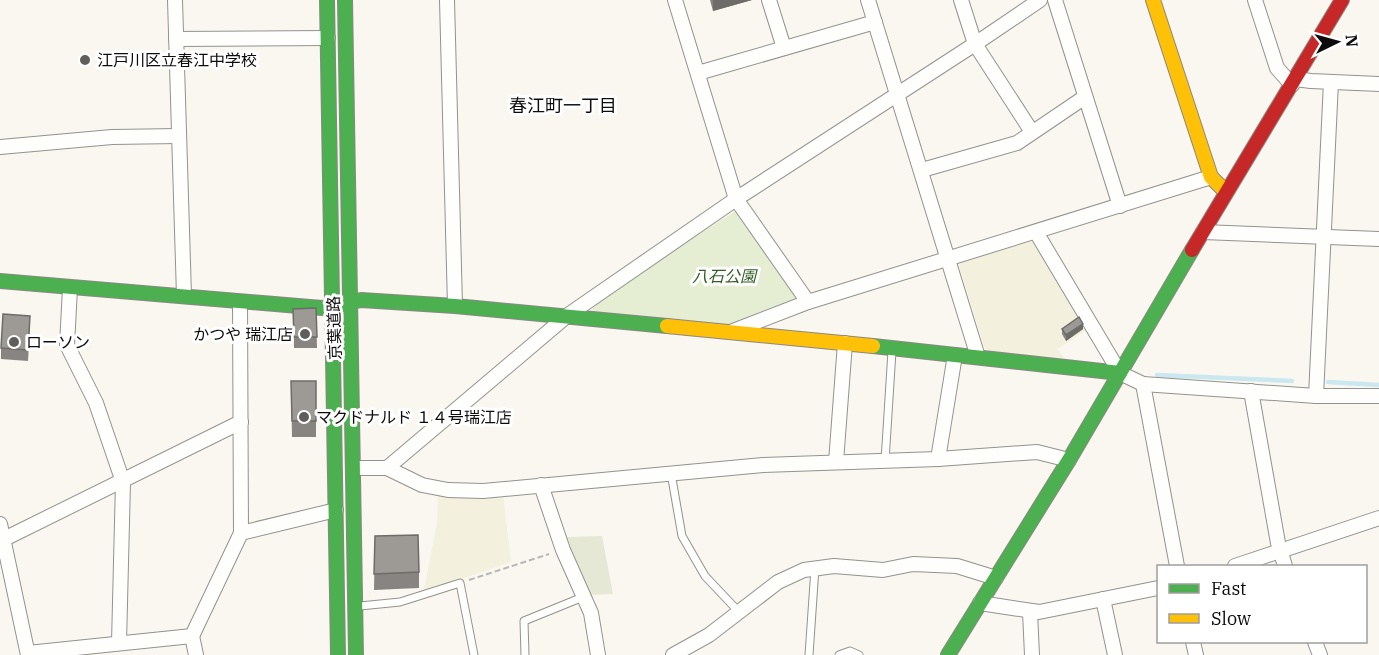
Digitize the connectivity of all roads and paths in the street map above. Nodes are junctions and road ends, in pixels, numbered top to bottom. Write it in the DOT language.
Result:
graph roads {
  1 [pos="175,0"];
  2 [pos="327,0"];
  3 [pos="345,0"];
  4 [pos="447,0"];
  5 [pos="675,0"];
  6 [pos="769,0"];
  7 [pos="868,0"];
  8 [pos="962,0"];
  9 [pos="1040,0"];
  10 [pos="1055,0"];
  11 [pos="1153,0"];
  12 [pos="1256,0"];
  13 [pos="1342,0"];
  14 [pos="875,22"];
  15 [pos="328,38"];
  16 [pos="176,39"];
  17 [pos="975,44"];
  18 [pos="784,48"];
  19 [pos="698,73"];
  20 [pos="1293,82"];
  21 [pos="1331,82"];
  22 [pos="1379,84"];
  23 [pos="898,94"];
  24 [pos="1085,97"];
  25 [pos="1032,132"];
  26 [pos="178,136"];
  27 [pos="0,147"];
  28 [pos="922,170"];
  29 [pos="1211,177"];
  30 [pos="1226,192"];
  31 [pos="736,198"];
  32 [pos="1120,206"];
  33 [pos="1036,232"];
  34 [pos="1203,232"];
  35 [pos="1324,237"];
  36 [pos="1379,239"];
  37 [pos="948,260"];
  38 [pos="0,281"];
  39 [pos="70,288"];
  40 [pos="184,296"];
  41 [pos="240,302"];
  42 [pos="350,302"];
  43 [pos="808,302"];
  44 [pos="455,306"];
  45 [pos="333,307"];
  46 [pos="568,315"];
  47 [pos="731,332"];
  48 [pos="845,343"];
  49 [pos="892,348"];
  50 [pos="955,354"];
  51 [pos="978,357"];
  52 [pos="1120,373"];
  53 [pos="1143,384"];
  54 [pos="1251,391"];
  55 [pos="1317,396"];
  56 [pos="1379,396"];
  57 [pos="241,422"];
  58 [pos="938,459"];
  59 [pos="1068,460"];
  60 [pos="885,461"];
  61 [pos="836,462"];
  62 [pos="354,468"];
  63 [pos="387,468"];
  64 [pos="671,473"];
  65 [pos="123,482"];
  66 [pos="541,485"];
  67 [pos="336,510"];
  68 [pos="1379,518"];
  69 [pos="0,524"];
  70 [pos="241,533"];
  71 [pos="2,540"];
  72 [pos="563,550"];
  73 [pos="1280,552"];
  74 [pos="1177,565"];
  75 [pos="1241,565"];
  76 [pos="1284,565"];
  77 [pos="815,568"];
  78 [pos="996,578"];
  79 [pos="460,583"];
  80 [pos="1157,588"];
  81 [pos="584,597"];
  82 [pos="1103,599"];
  83 [pos="981,603"];
  84 [pos="355,607"];
  85 [pos="739,612"];
  86 [pos="1030,612"];
  87 [pos="192,636"];
  88 [pos="119,649"];
  89 [pos="26,654"];
  90 [pos="196,655"];
  91 [pos="338,655"];
  92 [pos="356,655"];
  93 [pos="474,655"];
  94 [pos="525,655"];
  95 [pos="598,655"];
  96 [pos="674,655"];
  97 [pos="809,655"];
  98 [pos="838,655"];
  99 [pos="859,655"];
  100 [pos="948,655"];
  101 [pos="1032,655"];
  102 [pos="1115,655"];
  1 -- 16 [label="street"];
  2 -- 15 [label="main road, 京葉道路"];
  3 -- 42 [label="main road, 京葉道路"];
  4 -- 44 [label="street"];
  5 -- 19 [label="street"];
  6 -- 18 [label="street"];
  7 -- 14 [label="street"];
  8 -- 17 [label="street"];
  9 -- 17 [label="street"];
  10 -- 24 [label="street"];
  11 -- 29 [label="main road"];
  12 -- 20 [label="street"];
  13 -- 20 [label="main road"];
  14 -- 18 [label="street"];
  14 -- 23 [label="street"];
  15 -- 16 [label="street"];
  15 -- 45 [label="main road, 京葉道路"];
  16 -- 26 [label="street"];
  17 -- 23 [label="street"];
  17 -- 25 [label="street"];
  18 -- 19 [label="street"];
  19 -- 31 [label="street"];
  20 -- 21 [label="street"];
  20 -- 30 [label="main road"];
  21 -- 22 [label="street"];
  21 -- 35 [label="street"];
  23 -- 28 [label="street"];
  23 -- 31 [label="street"];
  24 -- 25 [label="street"];
  24 -- 32 [label="street"];
  25 -- 28 [label="street"];
  26 -- 27 [label="street"];
  26 -- 40 [label="street"];
  28 -- 37 [label="street"];
  29 -- 30 [label="main road"];
  29 -- 32 [label="street"];
  30 -- 34 [label="main road"];
  31 -- 43 [label="street"];
  31 -- 46 [label="street"];
  32 -- 33 [label="street"];
  33 -- 37 [label="street"];
  33 -- 52 [label="street"];
  34 -- 35 [label="street"];
  34 -- 52 [label="main road"];
  35 -- 36 [label="street"];
  35 -- 55 [label="street"];
  37 -- 43 [label="street"];
  37 -- 51 [label="street"];
  38 -- 39 [label="main road"];
  39 -- 40 [label="main road"];
  39 -- 65 [label="street"];
  40 -- 41 [label="main road"];
  41 -- 45 [label="main road"];
  41 -- 57 [label="street"];
  42 -- 44 [label="main road"];
  42 -- 45 [label="main road"];
  42 -- 62 [label="main road, 京葉道路"];
  43 -- 47 [label="street"];
  44 -- 46 [label="main road"];
  45 -- 67 [label="main road, 京葉道路"];
  46 -- 47 [label="main road"];
  46 -- 63 [label="street"];
  47 -- 48 [label="main road"];
  48 -- 49 [label="main road"];
  48 -- 61 [label="street"];
  49 -- 50 [label="main road"];
  49 -- 60 [label="lane"];
  50 -- 51 [label="main road"];
  50 -- 58 [label="street"];
  51 -- 52 [label="main road"];
  52 -- 53 [label="street"];
  52 -- 59 [label="main road"];
  53 -- 54 [label="street"];
  53 -- 74 [label="street"];
  54 -- 55 [label="street"];
  54 -- 73 [label="street"];
  55 -- 56 [label="street"];
  57 -- 65 [label="street"];
  57 -- 70 [label="street"];
  58 -- 59 [label="street"];
  58 -- 60 [label="street"];
  59 -- 78 [label="main road"];
  60 -- 61 [label="street"];
  61 -- 64 [label="street"];
  62 -- 63 [label="street"];
  62 -- 84 [label="main road, 京葉道路"];
  63 -- 66 [label="street"];
  64 -- 66 [label="street"];
  64 -- 85 [label="lane"];
  65 -- 71 [label="street"];
  65 -- 88 [label="street"];
  66 -- 72 [label="street"];
  67 -- 70 [label="street"];
  67 -- 91 [label="main road, 京葉道路"];
  68 -- 73 [label="street"];
  69 -- 71 [label="street"];
  70 -- 87 [label="street"];
  71 -- 89 [label="street"];
  72 -- 79 [label="path"];
  72 -- 81 [label="street"];
  73 -- 75 [label="street"];
  73 -- 76 [label="street"];
  77 -- 78 [label="street"];
  77 -- 85 [label="street"];
  77 -- 97 [label="lane"];
  78 -- 83 [label="main road"];
  79 -- 84 [label="lane"];
  79 -- 93 [label="lane"];
  80 -- 82 [label="street"];
  81 -- 94 [label="lane"];
  81 -- 95 [label="street"];
  82 -- 86 [label="street"];
  82 -- 102 [label="street"];
  83 -- 86 [label="street"];
  83 -- 100 [label="main road"];
  84 -- 92 [label="main road, 京葉道路"];
  85 -- 96 [label="street"];
  86 -- 101 [label="street"];
  87 -- 88 [label="street"];
  87 -- 90 [label="street"];
  88 -- 89 [label="street"];
  98 -- 99 [label="lane"];
}
